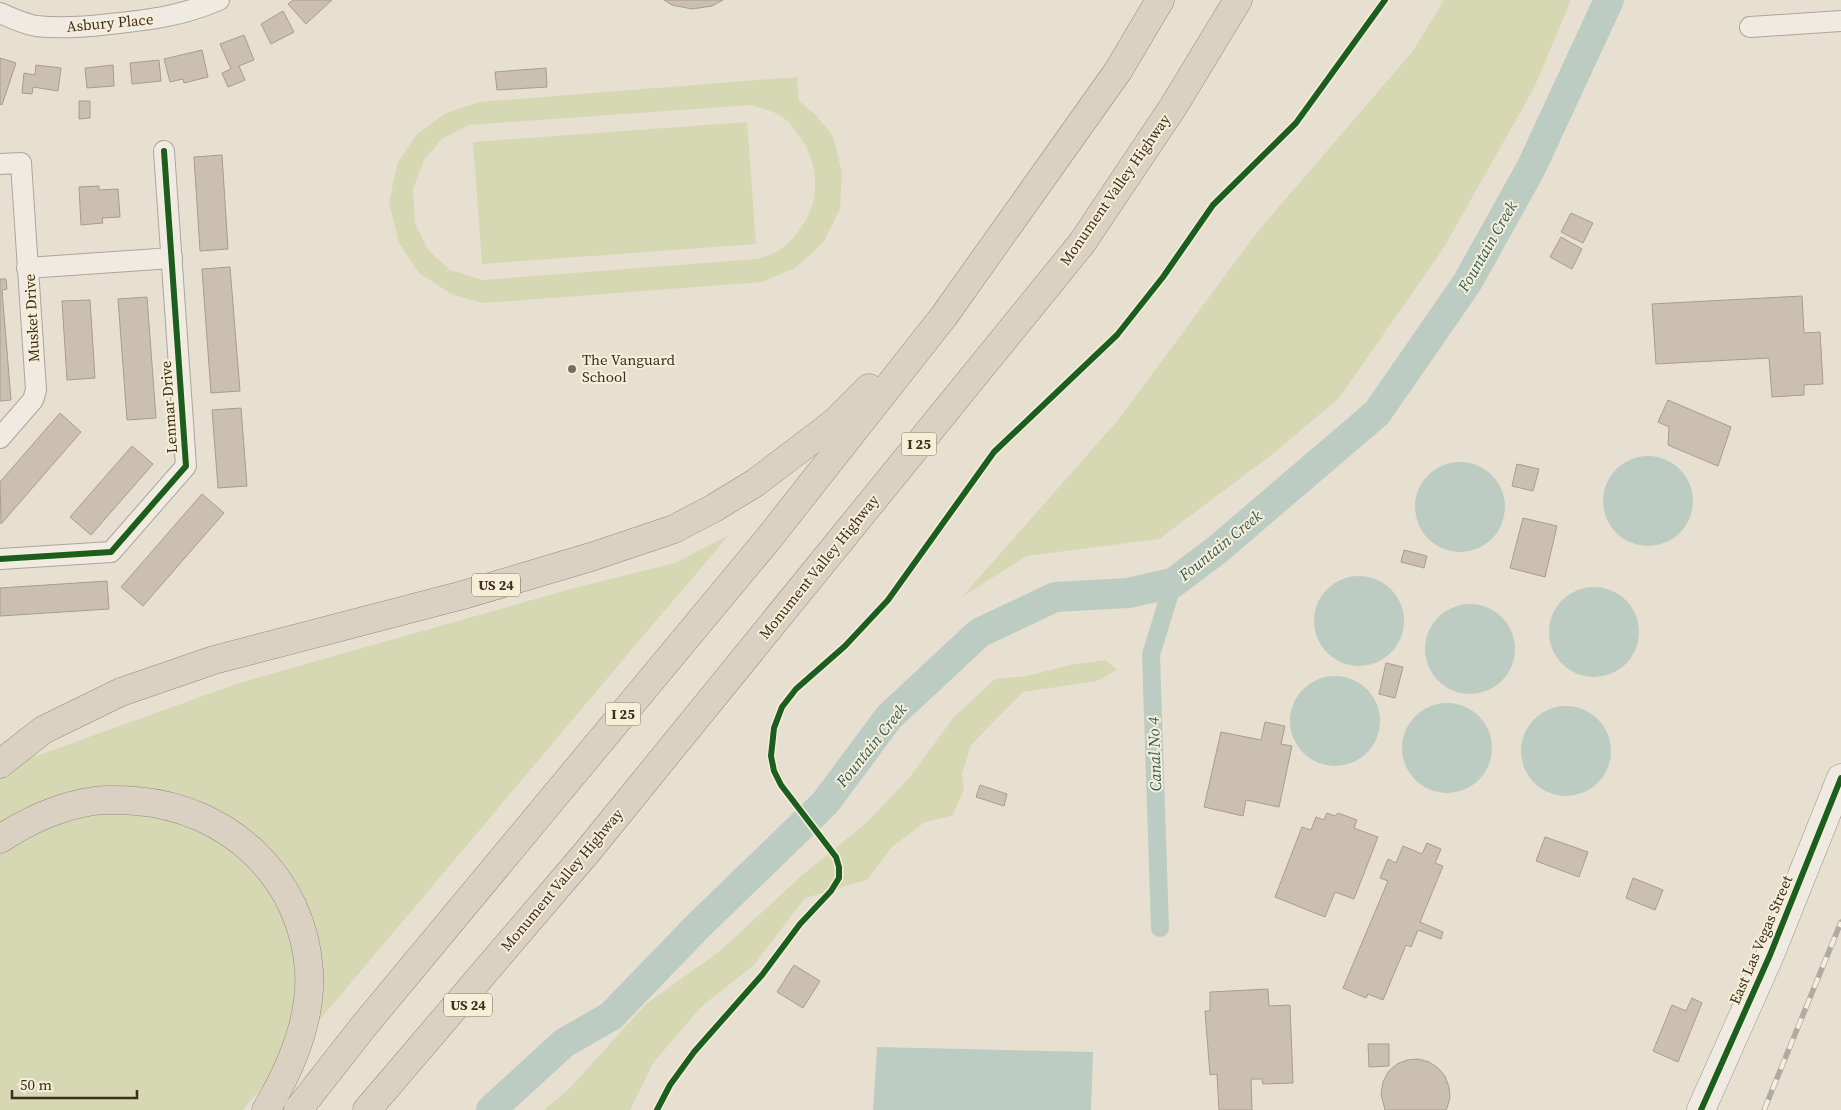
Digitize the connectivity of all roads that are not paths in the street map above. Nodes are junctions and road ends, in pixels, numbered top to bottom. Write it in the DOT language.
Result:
graph roads {
  1 [pos="219,0"];
  2 [pos="1160,0"];
  3 [pos="1238,0"];
  4 [pos="0,12"];
  5 [pos="1841,21"];
  6 [pos="1750,27"];
  7 [pos="164,151"];
  8 [pos="0,164"];
  9 [pos="172,258"];
  10 [pos="27,268"];
  11 [pos="944,316"];
  12 [pos="0,438"];
  13 [pos="0,560"];
  14 [pos="0,764"];
  15 [pos="1841,778"];
  16 [pos="0,840"];
  17 [pos="547,899"];
  18 [pos="266,1110"];
  19 [pos="298,1110"];
  20 [pos="367,1110"];
  21 [pos="390,1110"];
  22 [pos="1701,1110"];
  1 -- 4 [label="street, Asbury Place"];
  2 -- 11 [label="highway, I 25"];
  3 -- 17 [label="highway, Monument Valley Highway / I 25"];
  5 -- 6 [label="street"];
  7 -- 9 [label="street, Lenmar Drive"];
  8 -- 10 [label="street"];
  9 -- 10 [label="street, Musket Drive"];
  9 -- 13 [label="street, Lenmar Drive"];
  10 -- 12 [label="street, Musket Drive"];
  11 -- 14 [label="highway, US 24"];
  11 -- 19 [label="highway, I 25"];
  15 -- 22 [label="street, East Las Vegas Street"];
  16 -- 18 [label="highway"];
  17 -- 20 [label="highway, Monument Valley Highway / I 25"];
  17 -- 21 [label="highway, US 24"];
}
